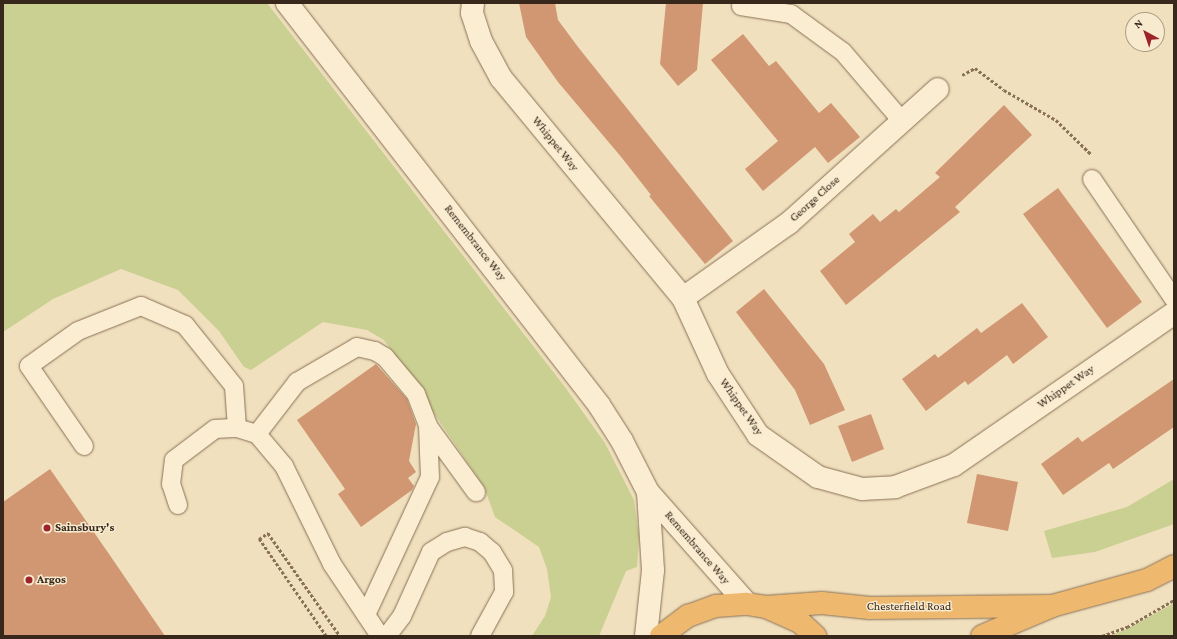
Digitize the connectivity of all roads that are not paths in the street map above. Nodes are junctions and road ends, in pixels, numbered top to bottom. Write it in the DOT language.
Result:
graph roads {
  1 [pos="287,3"];
  2 [pos="473,3"];
  3 [pos="741,6"];
  4 [pos="938,89"];
  5 [pos="902,121"];
  6 [pos="1092,179"];
  7 [pos="683,298"];
  8 [pos="1174,299"];
  9 [pos="1174,313"];
  10 [pos="428,426"];
  11 [pos="237,428"];
  12 [pos="257,434"];
  13 [pos="84,446"];
  14 [pos="476,492"];
  15 [pos="648,492"];
  16 [pos="178,505"];
  17 [pos="1174,566"];
  18 [pos="757,606"];
  19 [pos="1052,606"];
  20 [pos="366,615"];
  21 [pos="380,636"];
  22 [pos="387,636"];
  23 [pos="480,636"];
  24 [pos="646,636"];
  25 [pos="661,636"];
  26 [pos="815,636"];
  27 [pos="982,636"];
  28 [pos="1015,636"];
  1 -- 15 [label="street, Remembrance Way"];
  2 -- 7 [label="street, Whippet Way"];
  3 -- 5 [label="lane"];
  4 -- 5 [label="street, George Close"];
  5 -- 7 [label="street, George Close"];
  6 -- 8 [label="lane"];
  7 -- 9 [label="street, Whippet Way"];
  10 -- 12 [label="lane"];
  10 -- 14 [label="lane"];
  10 -- 20 [label="lane"];
  11 -- 12 [label="lane"];
  11 -- 13 [label="lane"];
  11 -- 16 [label="lane"];
  12 -- 20 [label="lane"];
  15 -- 18 [label="street, Remembrance Way"];
  15 -- 24 [label="street, Remembrance Way"];
  17 -- 19 [label="highway, Chesterfield Road"];
  18 -- 19 [label="highway, Chesterfield Road"];
  18 -- 25 [label="highway, Chesterfield Road"];
  18 -- 26 [label="highway"];
  19 -- 27 [label="highway, Chesterfield Road"];
  19 -- 28 [label="highway"];
  20 -- 21 [label="lane"];
  22 -- 23 [label="lane"];
}
